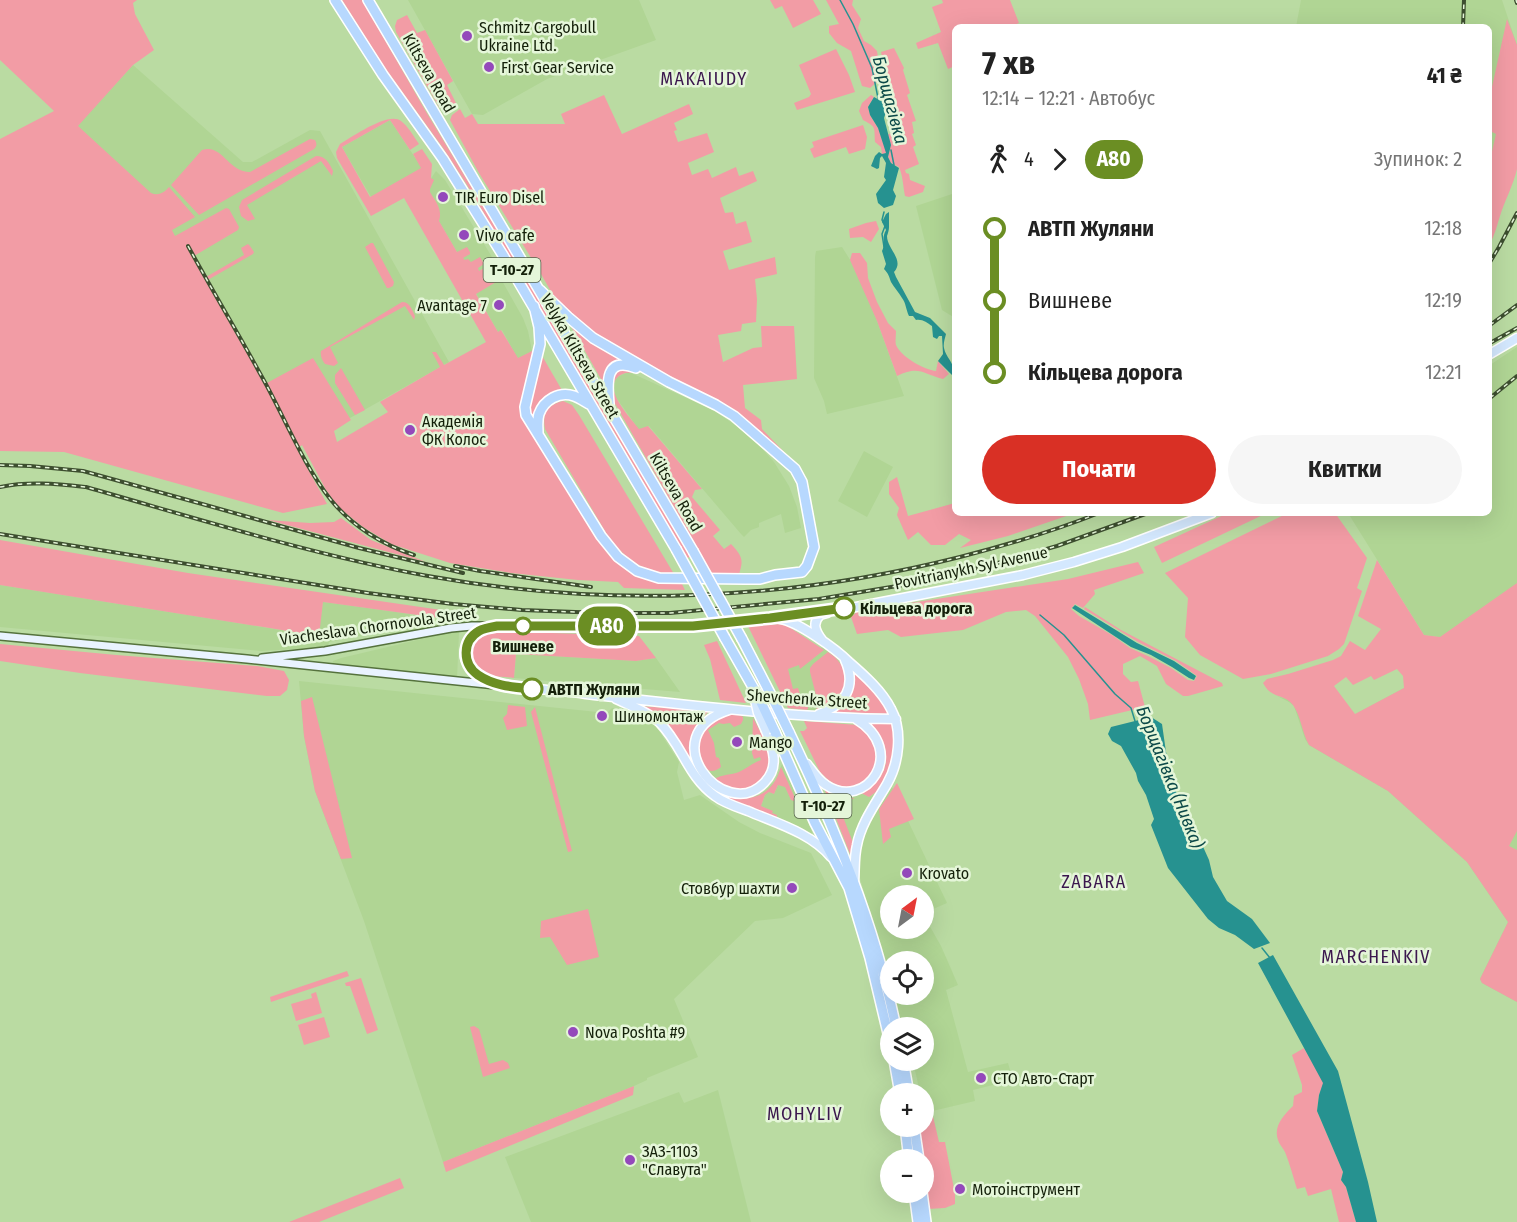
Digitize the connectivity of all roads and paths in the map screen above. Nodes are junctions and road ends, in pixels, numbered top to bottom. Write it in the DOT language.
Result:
graph roads {
  1 [pos="335,0"];
  2 [pos="368,0"];
  3 [pos="540,290"];
  4 [pos="534,306"];
  5 [pos="1517,338"];
  6 [pos="1492,353"];
  7 [pos="669,382"];
  8 [pos="592,406"];
  9 [pos="609,408"];
  10 [pos="538,436"];
  11 [pos="1204,516"];
  12 [pos="676,549"];
  13 [pos="851,608"];
  14 [pos="770,618"];
  15 [pos="497,626"];
  16 [pos="693,626"];
  17 [pos="0,636"];
  18 [pos="822,640"];
  19 [pos="309,653"];
  20 [pos="843,656"];
  21 [pos="247,659"];
  22 [pos="309,666"];
  23 [pos="502,686"];
  24 [pos="607,696"];
  25 [pos="731,709"];
  26 [pos="813,717"];
  27 [pos="856,719"];
  28 [pos="896,719"];
  29 [pos="770,731"];
  30 [pos="801,756"];
  31 [pos="839,866"];
  32 [pos="854,882"];
  33 [pos="885,1017"];
  34 [pos="893,1017"];
  35 [pos="915,1203"];
  36 [pos="923,1203"];
  37 [pos="918,1222"];
  38 [pos="926,1222"];
  1 -- 4 [label="highway, Velyka Kiltseva Street / Т-10-27"];
  2 -- 3 [label="highway, Kiltseva Road / Т-10-27"];
  3 -- 7 [label="highway"];
  3 -- 9 [label="highway, Kiltseva Road / Т-10-27"];
  4 -- 8 [label="highway, Velyka Kiltseva Street / Т-10-27"];
  4 -- 10 [label="highway"];
  5 -- 6 [label="main road"];
  7 -- 9 [label="highway"];
  7 -- 10 [label="highway"];
  8 -- 10 [label="highway"];
  8 -- 12 [label="highway, Velyka Kiltseva Street / Т-10-27"];
  9 -- 30 [label="highway, Kiltseva Road / Т-10-27, bridge"];
  11 -- 13 [label="main road, Povitrianykh Syl Avenue"];
  12 -- 29 [label="highway, Kiltseva Road / Т-10-27, bridge"];
  13 -- 14 [label="main road, Povitrianykh Syl Avenue"];
  13 -- 18 [label="main road"];
  14 -- 16 [label="main road, Povitrianykh Syl Avenue"];
  14 -- 18 [label="main road, Shevchenka Street"];
  15 -- 16 [label="main road, Viacheslava Chornovola Street"];
  15 -- 19 [label="main road, Viacheslava Chornovola Street"];
  15 -- 23 [label="main road"];
  17 -- 21 [label="main road, Viacheslava Chornovola Street"];
  18 -- 20 [label="main road, Shevchenka Street"];
  19 -- 21 [label="main road, Viacheslava Chornovola Street"];
  19 -- 22 [label="main road"];
  20 -- 26 [label="main road"];
  20 -- 28 [label="main road, Shevchenka Street"];
  21 -- 22 [label="main road, Viacheslava Chornovola Street"];
  22 -- 23 [label="main road, Viacheslava Chornovola Street"];
  23 -- 24 [label="main road, Viacheslava Chornovola Street"];
  24 -- 25 [label="main road, Shevchenka Street"];
  24 -- 31 [label="main road"];
  25 -- 26 [label="main road, Shevchenka Street"];
  25 -- 29 [label="main road"];
  26 -- 27 [label="main road, Shevchenka Street"];
  27 -- 28 [label="main road, Shevchenka Street"];
  27 -- 30 [label="main road"];
  28 -- 32 [label="main road"];
  29 -- 31 [label="highway, Kiltseva Road / Т-10-27"];
  30 -- 32 [label="highway, Kiltseva Road / Т-10-27"];
  31 -- 33 [label="highway, Kiltseva Road / Т-10-27"];
  32 -- 34 [label="highway, Kiltseva Road / Т-10-27"];
  35 -- 37 [label="highway"];
  36 -- 38 [label="highway"];
}
